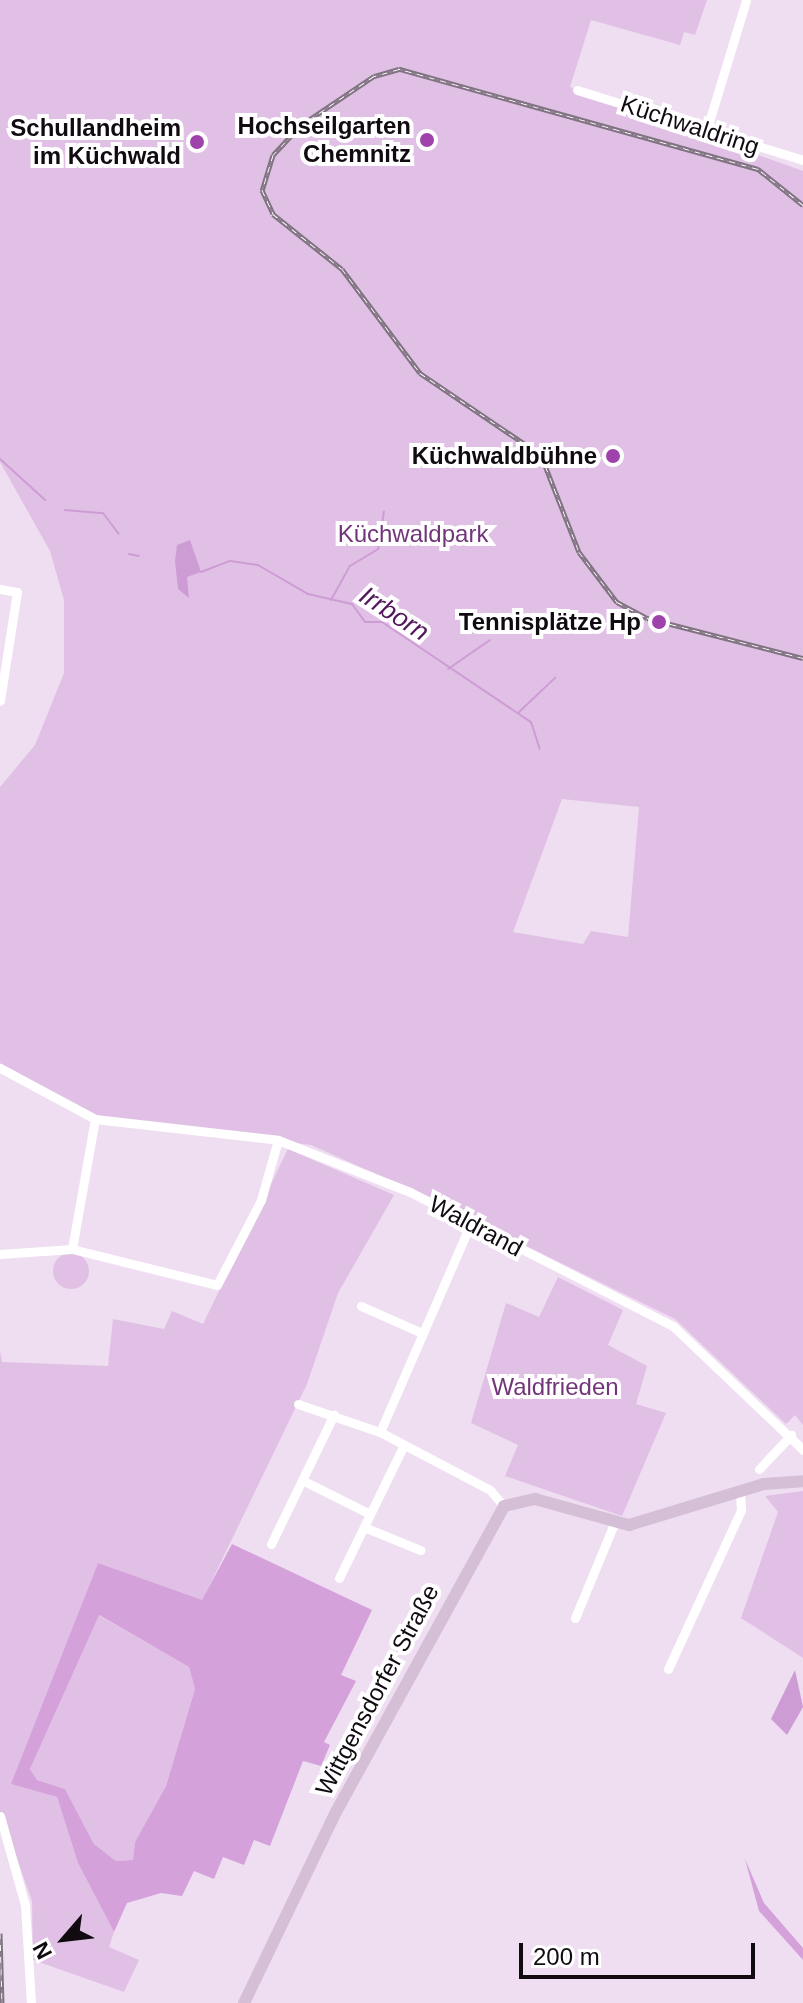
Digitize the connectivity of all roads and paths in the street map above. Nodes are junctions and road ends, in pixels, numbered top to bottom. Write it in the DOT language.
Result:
graph roads {
  1 [pos="746,0"];
  2 [pos="577,90"];
  3 [pos="706,132"];
  4 [pos="803,160"];
  5 [pos="0,589"];
  6 [pos="0,701"];
  7 [pos="0,1068"];
  8 [pos="95,1119"];
  9 [pos="278,1140"];
  10 [pos="471,1223"];
  11 [pos="72,1249"];
  12 [pos="0,1254"];
  13 [pos="361,1306"];
  14 [pos="422,1333"];
  15 [pos="298,1404"];
  16 [pos="334,1414"];
  17 [pos="380,1432"];
  18 [pos="791,1435"];
  19 [pos="404,1445"];
  20 [pos="803,1450"];
  21 [pos="759,1469"];
  22 [pos="302,1480"];
  23 [pos="803,1481"];
  24 [pos="740,1491"];
  25 [pos="504,1506"];
  26 [pos="370,1514"];
  27 [pos="614,1524"];
  28 [pos="364,1527"];
  29 [pos="271,1544"];
  30 [pos="420,1550"];
  31 [pos="339,1578"];
  32 [pos="575,1618"];
  33 [pos="668,1669"];
  34 [pos="0,1816"];
  35 [pos="31,2003"];
  36 [pos="244,2003"];
  1 -- 3 [label="street"];
  2 -- 3 [label="street, Küchwaldring"];
  3 -- 4 [label="street, Küchwaldring"];
  5 -- 6 [label="street"];
  7 -- 8 [label="street, Waldrand"];
  8 -- 9 [label="street, Waldrand"];
  8 -- 11 [label="street"];
  9 -- 10 [label="street, Waldrand"];
  9 -- 11 [label="street"];
  10 -- 14 [label="street"];
  10 -- 18 [label="street, Waldrand"];
  11 -- 12 [label="street"];
  13 -- 14 [label="street"];
  14 -- 17 [label="street"];
  15 -- 16 [label="street"];
  16 -- 17 [label="street"];
  16 -- 22 [label="street"];
  17 -- 19 [label="street"];
  18 -- 20 [label="street, Waldrand"];
  18 -- 21 [label="street"];
  19 -- 25 [label="street"];
  19 -- 26 [label="street"];
  22 -- 26 [label="street"];
  22 -- 29 [label="street"];
  23 -- 24 [label="street"];
  24 -- 27 [label="street"];
  24 -- 33 [label="street"];
  25 -- 27 [label="street"];
  25 -- 36 [label="street, Wittgensdorfer Straße"];
  26 -- 28 [label="street"];
  27 -- 32 [label="street"];
  28 -- 30 [label="street"];
  28 -- 31 [label="street"];
  34 -- 35 [label="street"];
}
